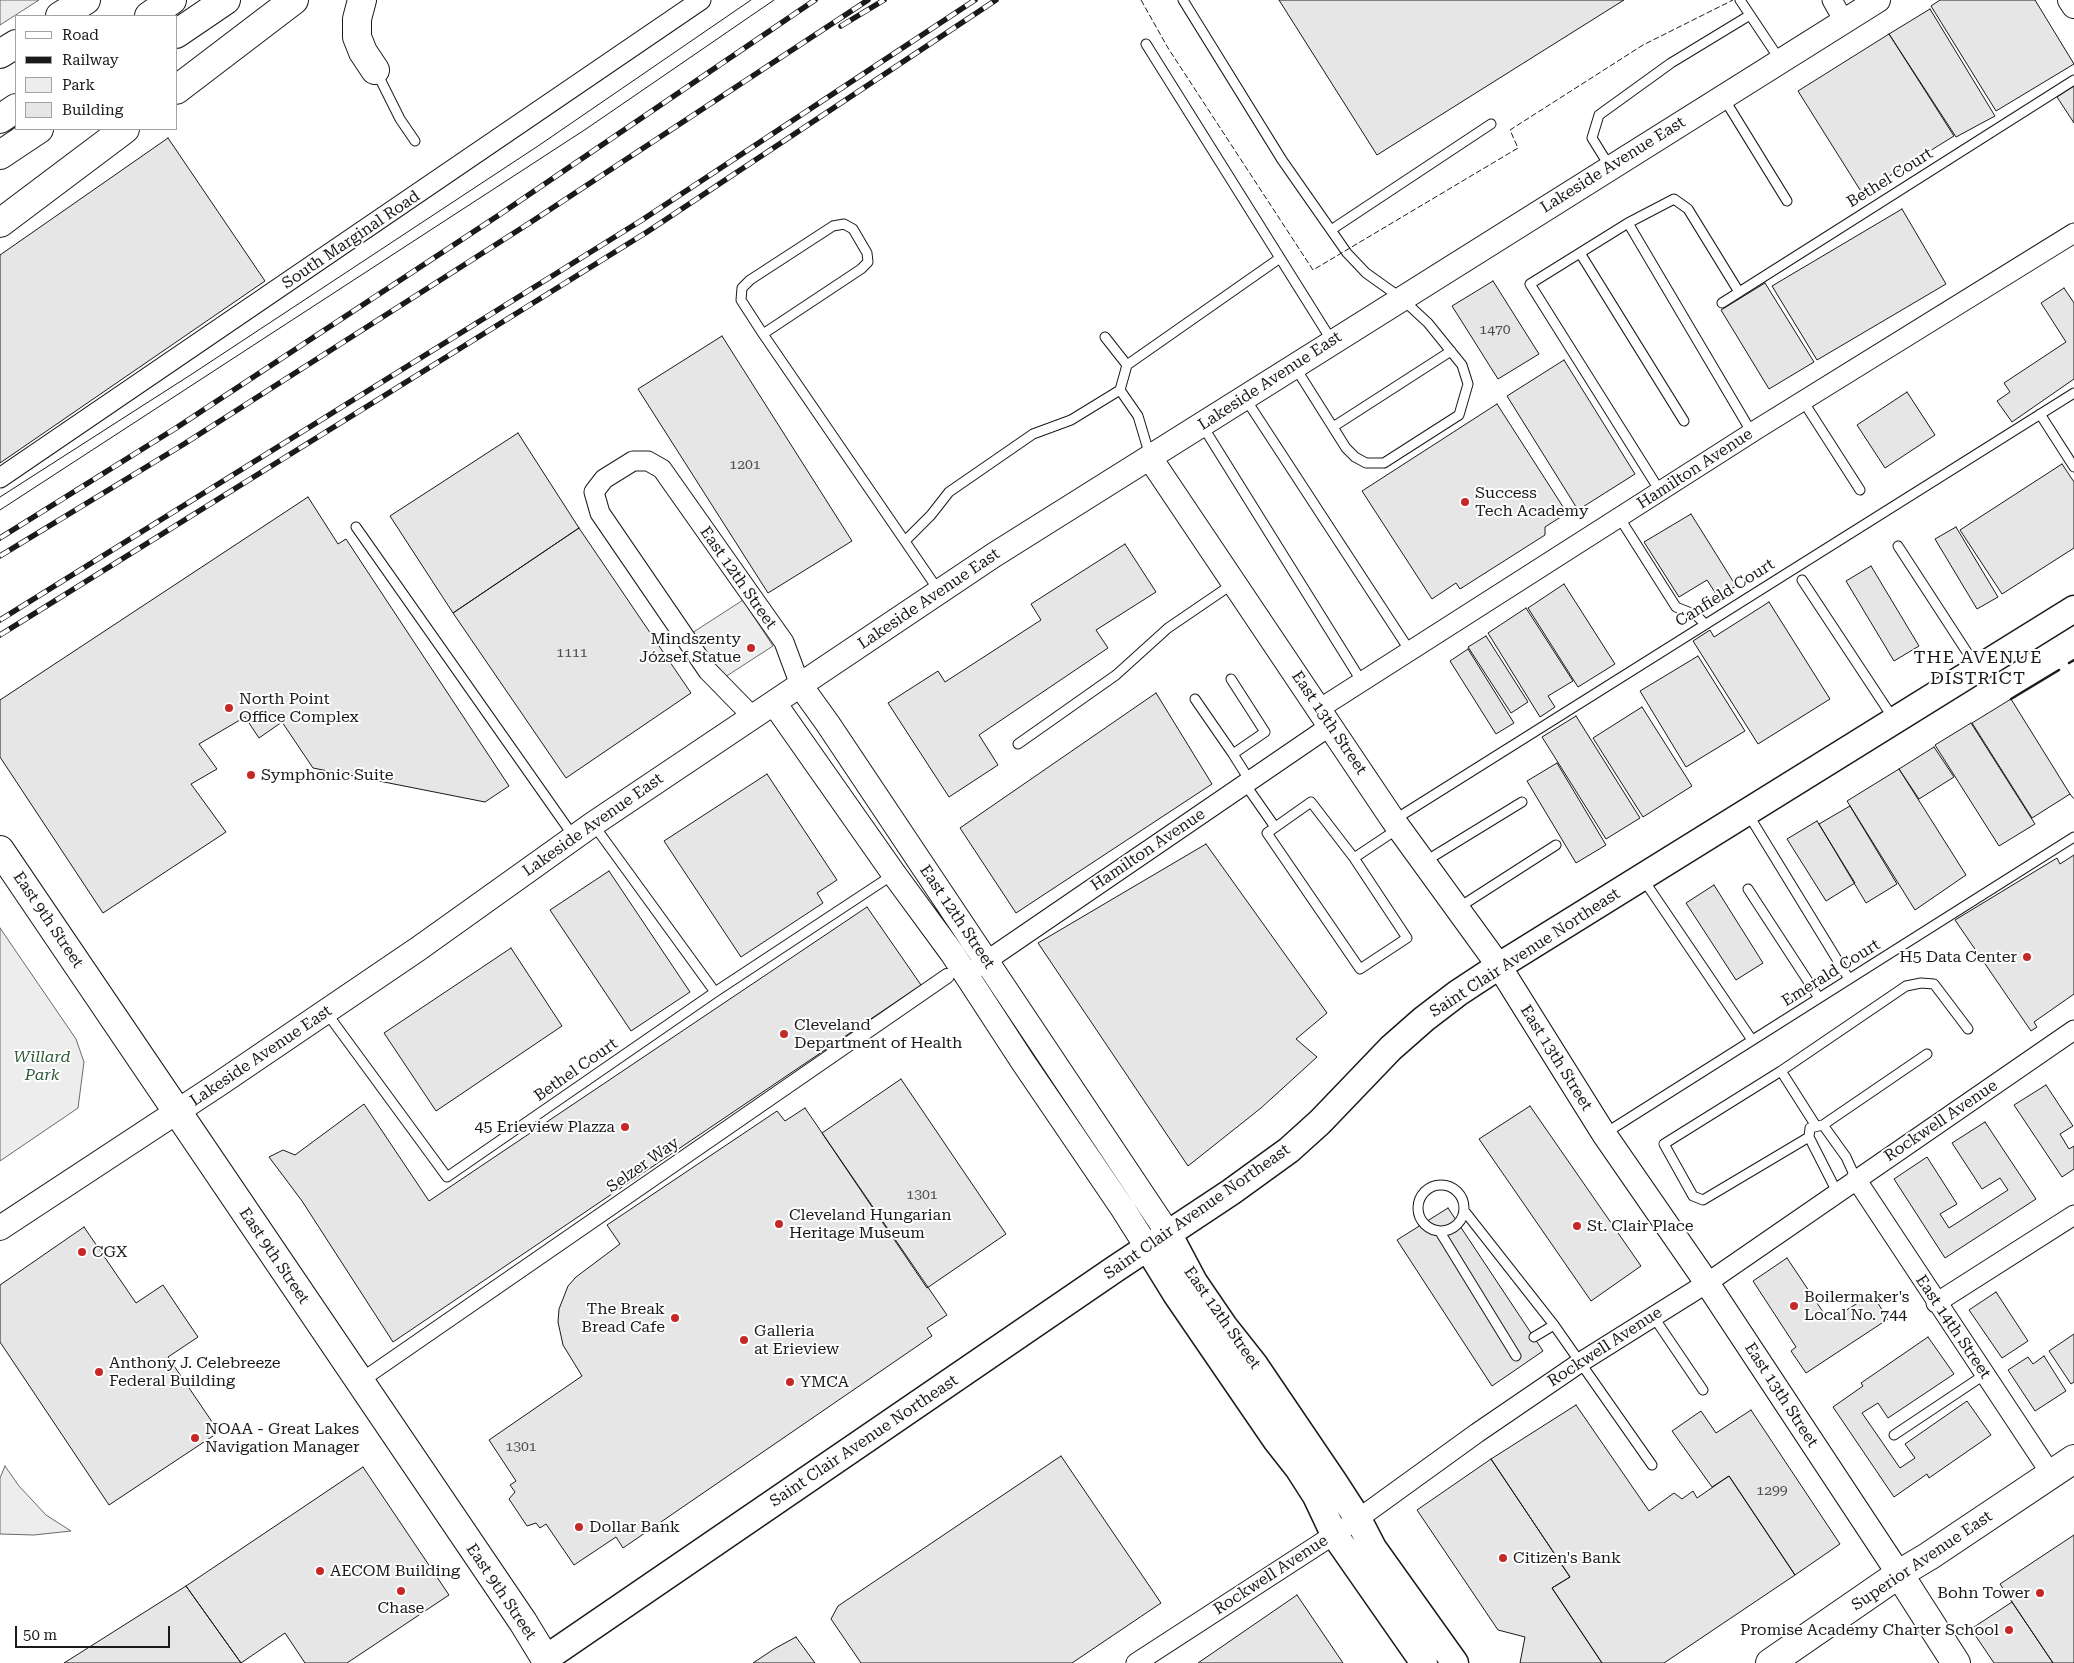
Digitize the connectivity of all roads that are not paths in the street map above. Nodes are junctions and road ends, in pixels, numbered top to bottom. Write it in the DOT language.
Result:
graph roads {
  1 [pos="86,0"];
  2 [pos="172,0"];
  3 [pos="226,0"];
  4 [pos="294,0"];
  5 [pos="362,0"];
  6 [pos="701,0"];
  7 [pos="1183,0"];
  8 [pos="1740,0"];
  9 [pos="1832,0"];
  10 [pos="1878,0"];
  11 [pos="2070,0"];
  12 [pos="2074,6"];
  13 [pos="62,15"];
  14 [pos="150,15"];
  15 [pos="1750,15"];
  16 [pos="1844,21"];
  17 [pos="178,33"];
  18 [pos="1146,44"];
  19 [pos="15,45"];
  20 [pos="0,54"];
  21 [pos="1780,61"];
  22 [pos="375,70"];
  23 [pos="2074,80"];
  24 [pos="178,88"];
  25 [pos="1723,97"];
  26 [pos="15,109"];
  27 [pos="0,119"];
  28 [pos="1491,124"];
  29 [pos="38,130"];
  30 [pos="123,130"];
  31 [pos="415,140"];
  32 [pos="0,155"];
  33 [pos="1610,167"];
  34 [pos="1788,201"];
  35 [pos="0,223"];
  36 [pos="1628,223"];
  37 [pos="1331,230"];
  38 [pos="2074,233"];
  39 [pos="1580,253"];
  40 [pos="1280,258"];
  41 [pos="1739,292"];
  42 [pos="1401,298"];
  43 [pos="1722,303"];
  44 [pos="763,334"];
  45 [pos="1105,337"];
  46 [pos="1332,342"];
  47 [pos="1451,352"];
  48 [pos="1127,365"];
  49 [pos="1294,365"];
  50 [pos="1120,390"];
  51 [pos="2074,393"];
  52 [pos="1244,397"];
  53 [pos="1803,401"];
  54 [pos="2040,414"];
  55 [pos="1684,421"];
  56 [pos="1202,424"];
  57 [pos="1333,427"];
  58 [pos="1752,433"];
  59 [pos="1150,458"];
  60 [pos="2074,467"];
  61 [pos="0,478"];
  62 [pos="1860,490"];
  63 [pos="1660,491"];
  64 [pos="1619,517"];
  65 [pos="356,527"];
  66 [pos="905,541"];
  67 [pos="1898,546"];
  68 [pos="1802,580"];
  69 [pos="1234,583"];
  70 [pos="939,592"];
  71 [pos="2074,609"];
  72 [pos="1704,624"];
  73 [pos="1410,651"];
  74 [pos="1978,669"];
  75 [pos="1231,678"];
  76 [pos="1362,682"];
  77 [pos="800,685"];
  78 [pos="1195,699"];
  79 [pos="774,703"];
  80 [pos="753,717"];
  81 [pos="1325,718"];
  82 [pos="1895,720"];
  83 [pos="1018,744"];
  84 [pos="1233,754"];
  85 [pos="1248,783"];
  86 [pos="1522,802"];
  87 [pos="1747,812"];
  88 [pos="1396,824"];
  89 [pos="1275,827"];
  90 [pos="584,831"];
  91 [pos="2074,837"];
  92 [pos="1556,845"];
  93 [pos="0,850"];
  94 [pos="1354,858"];
  95 [pos="1424,862"];
  96 [pos="894,874"];
  97 [pos="1642,877"];
  98 [pos="1748,890"];
  99 [pos="1457,908"];
  100 [pos="986,961"];
  101 [pos="1499,966"];
  102 [pos="957,975"];
  103 [pos="1849,979"];
  104 [pos="716,992"];
  105 [pos="1820,998"];
  106 [pos="326,1012"];
  107 [pos="1968,1029"];
  108 [pos="2074,1030"];
  109 [pos="1752,1040"];
  110 [pos="1927,1054"];
  111 [pos="1781,1071"];
  112 [pos="177,1112"];
  113 [pos="1819,1125"];
  114 [pos="1604,1134"];
  115 [pos="1809,1137"];
  116 [pos="1856,1179"];
  117 [pos="1837,1192"];
  118 [pos="1466,1213"];
  119 [pos="2074,1215"];
  120 [pos="0,1228"];
  121 [pos="1440,1232"];
  122 [pos="1157,1240"];
  123 [pos="1707,1283"];
  124 [pos="1936,1303"];
  125 [pos="1653,1316"];
  126 [pos="1554,1325"];
  127 [pos="1534,1338"];
  128 [pos="1516,1356"];
  129 [pos="1581,1362"];
  130 [pos="1984,1375"];
  131 [pos="359,1382"];
  132 [pos="1703,1390"];
  133 [pos="1894,1435"];
  134 [pos="2074,1459"];
  135 [pos="1652,1465"];
  136 [pos="2051,1474"];
  137 [pos="1358,1519"];
  138 [pos="1334,1534"];
  139 [pos="1899,1574"];
  140 [pos="544,1662"];
  141 [pos="1136,1663"];
  142 [pos="1424,1663"];
  143 [pos="1455,1663"];
  144 [pos="1770,1663"];
  145 [pos="1956,1663"];
  1 -- 13 [label="main road"];
  2 -- 14 [label="main road"];
  3 -- 17 [label="main road"];
  4 -- 24 [label="main road"];
  5 -- 22 [label="main road"];
  6 -- 61 [label="street, South Marginal Road"];
  7 -- 37 [label="lane"];
  8 -- 15 [label="lane"];
  9 -- 16 [label="street"];
  10 -- 16 [label="street, Lakeside Avenue East"];
  11 -- 12 [label="street"];
  15 -- 21 [label="lane"];
  15 -- 33 [label="lane"];
  16 -- 21 [label="street, Lakeside Avenue East"];
  18 -- 40 [label="lane"];
  19 -- 20 [label="main road"];
  21 -- 25 [label="street, Lakeside Avenue East"];
  22 -- 31 [label="lane"];
  23 -- 41 [label="lane, Bethel Court"];
  25 -- 33 [label="street, Lakeside Avenue East"];
  25 -- 34 [label="lane"];
  26 -- 27 [label="main road"];
  28 -- 37 [label="lane"];
  29 -- 32 [label="main road"];
  30 -- 35 [label="main road"];
  33 -- 42 [label="street, Lakeside Avenue East"];
  36 -- 39 [label="lane"];
  36 -- 41 [label="lane"];
  36 -- 58 [label="lane"];
  37 -- 42 [label="lane"];
  38 -- 53 [label="street, Hamilton Avenue"];
  39 -- 55 [label="lane"];
  39 -- 63 [label="lane"];
  40 -- 46 [label="lane"];
  40 -- 48 [label="lane"];
  41 -- 43 [label="lane, Bethel Court"];
  42 -- 46 [label="street, Lakeside Avenue East"];
  42 -- 47 [label="lane"];
  44 -- 44 [label="lane"];
  44 -- 66 [label="lane"];
  45 -- 48 [label="lane"];
  46 -- 49 [label="street, Lakeside Avenue East"];
  47 -- 57 [label="lane"];
  47 -- 57 [label="lane"];
  48 -- 50 [label="lane"];
  49 -- 52 [label="street, Lakeside Avenue East"];
  49 -- 57 [label="lane"];
  50 -- 59 [label="lane"];
  50 -- 66 [label="lane"];
  51 -- 54 [label="lane, Canfield Court"];
  52 -- 56 [label="street, Lakeside Avenue East"];
  52 -- 73 [label="lane"];
  53 -- 58 [label="street, Hamilton Avenue"];
  53 -- 62 [label="lane"];
  54 -- 60 [label="lane"];
  54 -- 72 [label="lane, Canfield Court"];
  56 -- 59 [label="street, Lakeside Avenue East"];
  56 -- 76 [label="lane"];
  58 -- 63 [label="street, Hamilton Avenue"];
  59 -- 69 [label="street, East 13th Street"];
  59 -- 70 [label="street, Lakeside Avenue East"];
  63 -- 64 [label="street, Hamilton Avenue"];
  64 -- 72 [label="lane"];
  64 -- 73 [label="street, Hamilton Avenue"];
  65 -- 90 [label="lane"];
  66 -- 70 [label="lane"];
  67 -- 74 [label="lane"];
  68 -- 82 [label="lane"];
  69 -- 81 [label="street, East 13th Street"];
  69 -- 83 [label="lane"];
  70 -- 77 [label="street, Lakeside Avenue East"];
  71 -- 74 [label="main road, Saint Clair Avenue Northeast"];
  72 -- 88 [label="lane, Canfield Court"];
  73 -- 76 [label="street, Hamilton Avenue"];
  74 -- 82 [label="main road, Saint Clair Avenue Northeast"];
  75 -- 84 [label="lane"];
  76 -- 81 [label="street, Hamilton Avenue"];
  77 -- 79 [label="street, Lakeside Avenue East"];
  77 -- 80 [label="street, East 12th Street"];
  77 -- 100 [label="street, East 12th Street"];
  78 -- 84 [label="lane"];
  79 -- 80 [label="street, Lakeside Avenue East"];
  79 -- 96 [label="street, East 12th Street"];
  80 -- 90 [label="street, Lakeside Avenue East"];
  81 -- 85 [label="street, Hamilton Avenue"];
  81 -- 88 [label="street, East 13th Street"];
  82 -- 87 [label="main road, Saint Clair Avenue Northeast"];
  84 -- 85 [label="lane"];
  85 -- 89 [label="lane"];
  85 -- 100 [label="street, Hamilton Avenue"];
  86 -- 95 [label="lane"];
  87 -- 97 [label="main road, Saint Clair Avenue Northeast"];
  87 -- 103 [label="lane"];
  88 -- 94 [label="lane, Canfield Court"];
  88 -- 95 [label="street, East 13th Street"];
  89 -- 94 [label="lane"];
  89 -- 94 [label="lane"];
  90 -- 104 [label="lane"];
  90 -- 106 [label="street, Lakeside Avenue East"];
  91 -- 103 [label="lane, Emerald Court"];
  92 -- 99 [label="lane"];
  93 -- 112 [label="main road, East 9th Street"];
  95 -- 99 [label="street, East 13th Street"];
  96 -- 102 [label="street, East 12th Street"];
  96 -- 104 [label="lane, Bethel Court"];
  97 -- 101 [label="main road, Saint Clair Avenue Northeast"];
  97 -- 109 [label="lane"];
  98 -- 105 [label="lane"];
  99 -- 101 [label="street, East 13th Street"];
  100 -- 102 [label="street, Hamilton Avenue"];
  100 -- 122 [label="street, East 12th Street"];
  101 -- 114 [label="street, East 13th Street"];
  101 -- 122 [label="main road, Saint Clair Avenue Northeast"];
  102 -- 122 [label="street, East 12th Street"];
  102 -- 131 [label="street, Selzer Way"];
  103 -- 105 [label="lane, Emerald Court"];
  104 -- 106 [label="lane, Bethel Court"];
  105 -- 109 [label="lane, Emerald Court"];
  106 -- 112 [label="street, Lakeside Avenue East"];
  107 -- 111 [label="lane"];
  108 -- 116 [label="street, Rockwell Avenue"];
  109 -- 114 [label="lane, Emerald Court"];
  110 -- 113 [label="lane"];
  111 -- 113 [label="lane"];
  111 -- 115 [label="lane"];
  112 -- 120 [label="street, Lakeside Avenue East"];
  112 -- 131 [label="main road, East 9th Street"];
  113 -- 115 [label="lane"];
  113 -- 116 [label="lane"];
  114 -- 123 [label="street, East 13th Street"];
  115 -- 117 [label="lane"];
  116 -- 117 [label="street, Rockwell Avenue"];
  116 -- 124 [label="street, East 14th Street"];
  117 -- 123 [label="street, Rockwell Avenue"];
  118 -- 121 [label="lane"];
  118 -- 121 [label="lane"];
  118 -- 126 [label="lane"];
  119 -- 124 [label="street"];
  121 -- 128 [label="lane"];
  122 -- 137 [label="main road, East 12th Street"];
  122 -- 138 [label="main road, East 12th Street"];
  122 -- 140 [label="main road, Saint Clair Avenue Northeast"];
  123 -- 125 [label="street, Rockwell Avenue"];
  123 -- 139 [label="street, East 13th Street"];
  124 -- 130 [label="street, East 14th Street"];
  125 -- 129 [label="street, Rockwell Avenue"];
  125 -- 132 [label="lane"];
  126 -- 127 [label="lane"];
  126 -- 129 [label="lane"];
  129 -- 135 [label="lane"];
  129 -- 137 [label="street, Rockwell Avenue"];
  130 -- 133 [label="lane"];
  130 -- 136 [label="street, East 14th Street"];
  131 -- 140 [label="main road, East 9th Street"];
  134 -- 136 [label="main road, Superior Avenue East"];
  136 -- 139 [label="main road, Superior Avenue East"];
  137 -- 138 [label="street, Rockwell Avenue"];
  137 -- 143 [label="main road, East 12th Street"];
  138 -- 141 [label="street, Rockwell Avenue"];
  138 -- 142 [label="main road, East 12th Street"];
  139 -- 144 [label="main road, Superior Avenue East"];
  139 -- 145 [label="main road, East 13th Street"];
}
